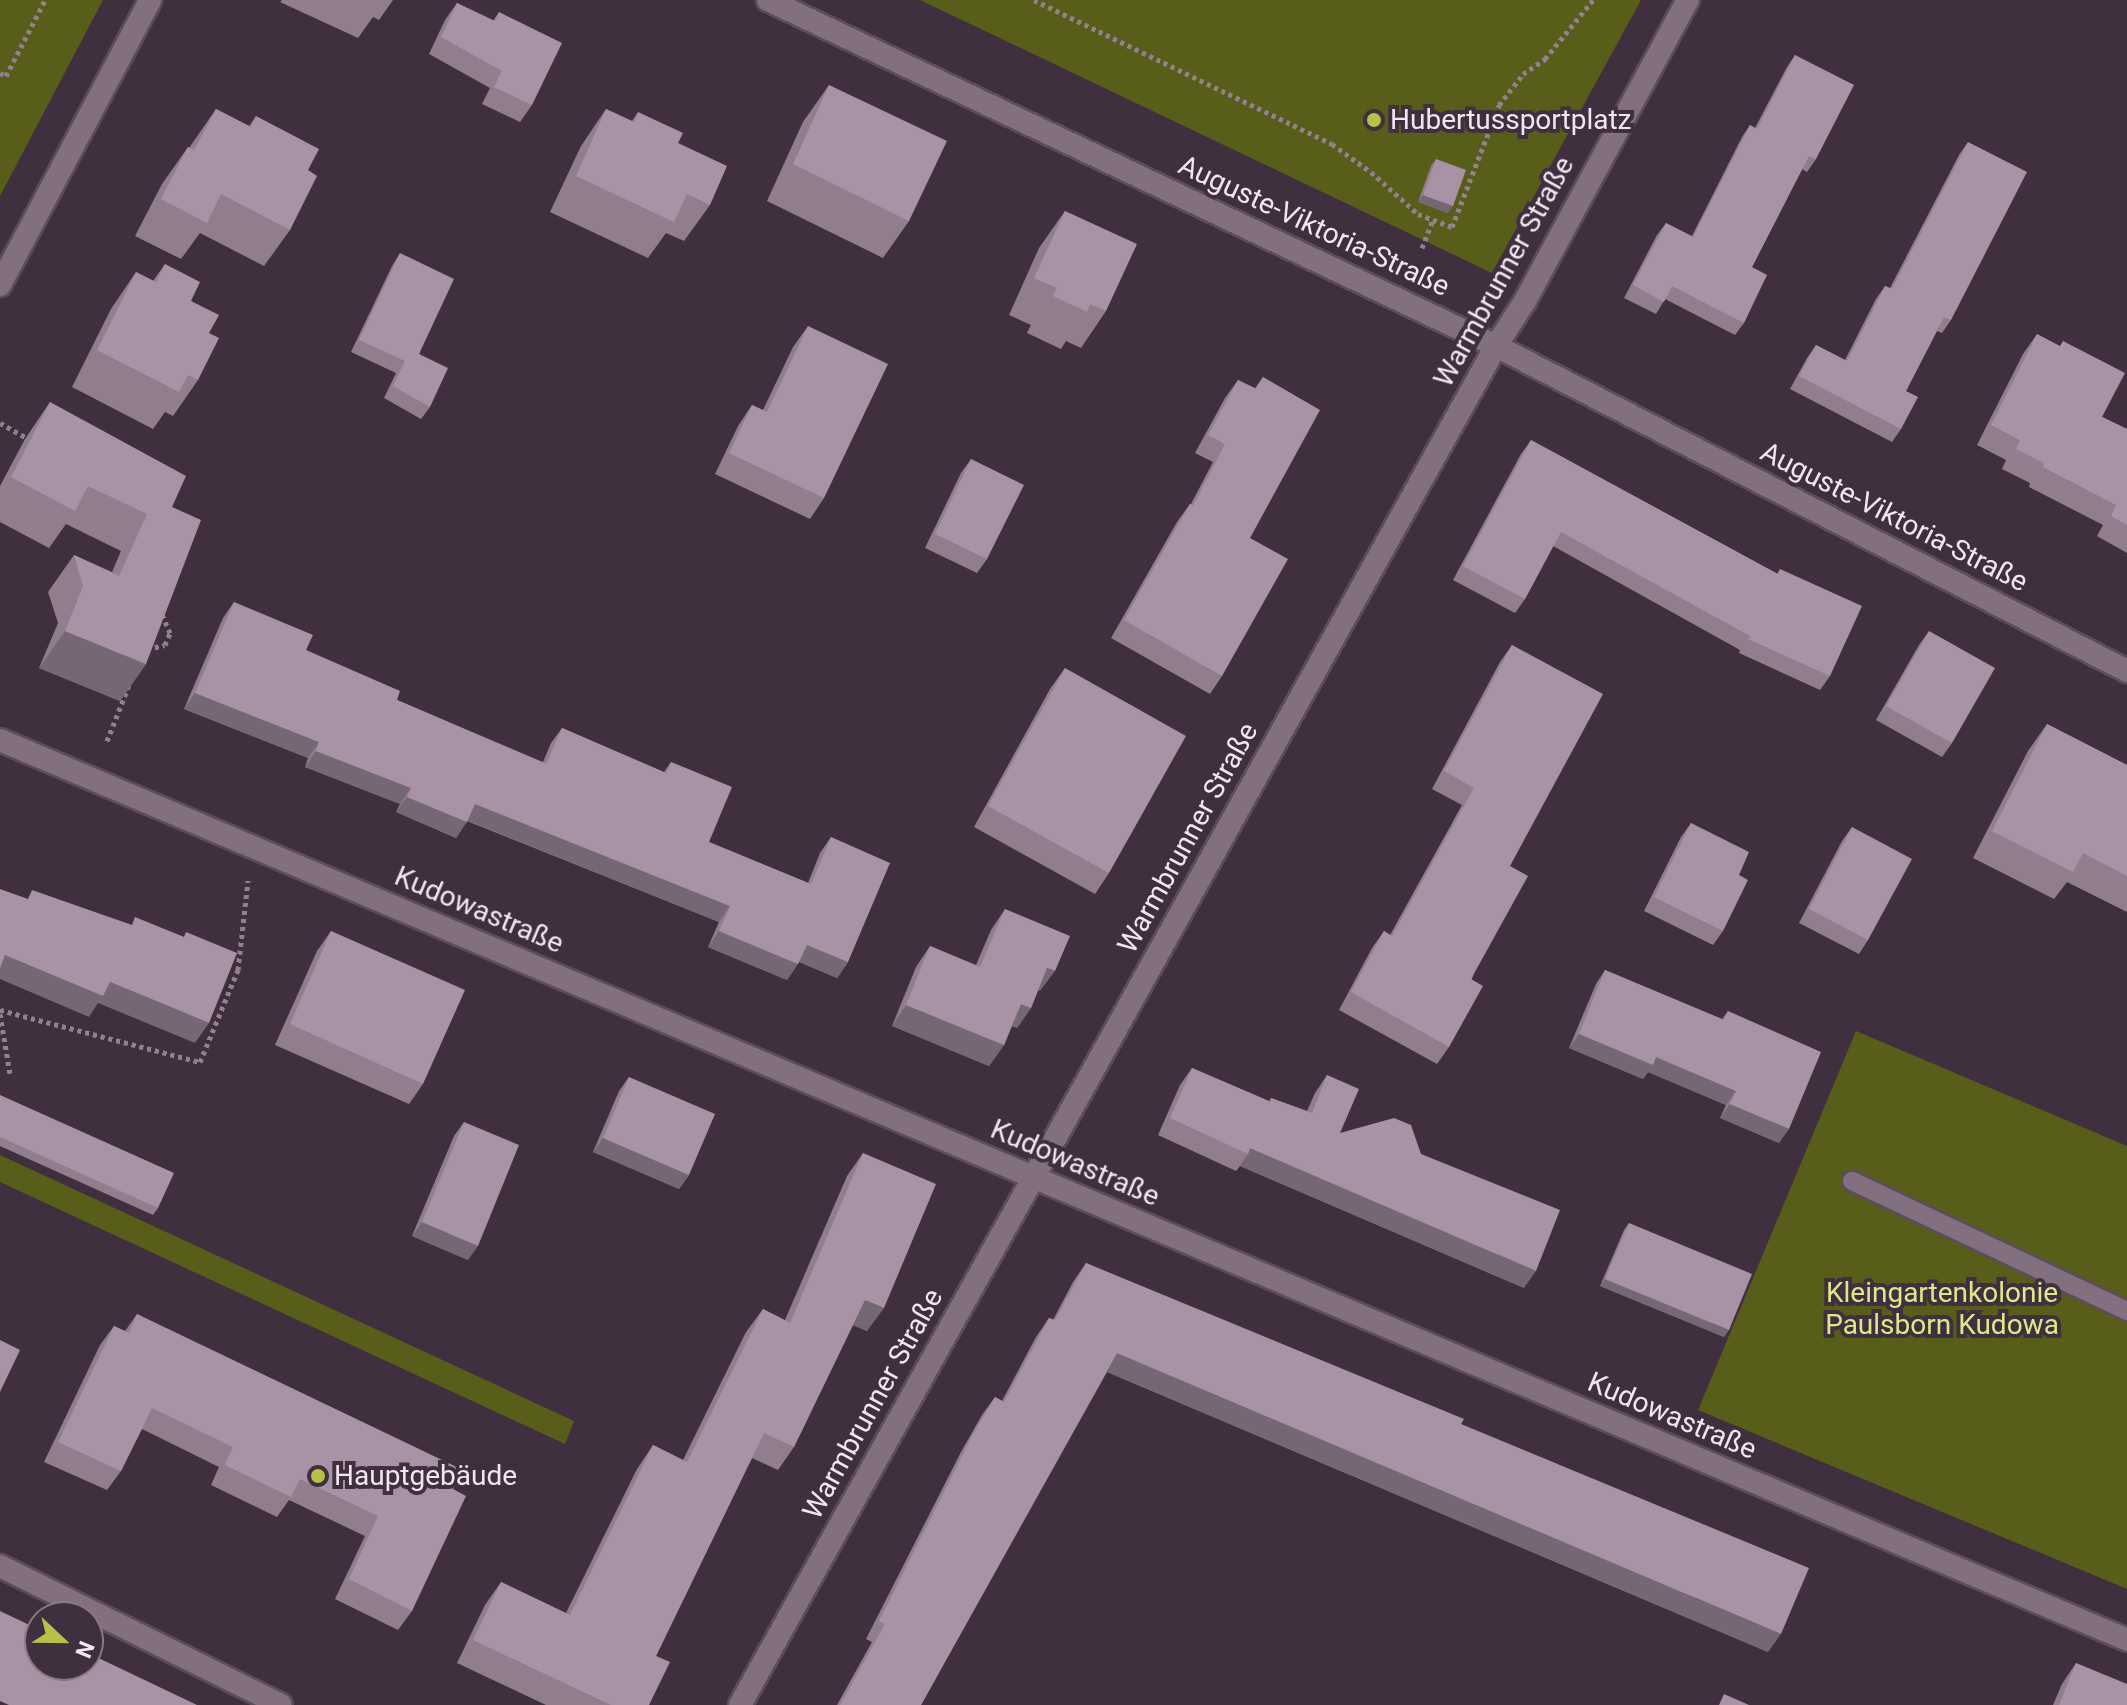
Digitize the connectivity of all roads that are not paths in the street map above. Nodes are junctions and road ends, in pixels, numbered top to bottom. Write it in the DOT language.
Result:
graph roads {
  1 [pos="150,0"];
  2 [pos="768,0"];
  3 [pos="1688,0"];
  4 [pos="0,285"];
  5 [pos="1496,346"];
  6 [pos="2127,671"];
  7 [pos="0,740"];
  8 [pos="1033,1177"];
  9 [pos="1852,1181"];
  10 [pos="2127,1311"];
  11 [pos="0,1566"];
  12 [pos="2127,1640"];
  13 [pos="281,1705"];
  14 [pos="740,1705"];
  1 -- 4 [label="street"];
  2 -- 5 [label="street, Auguste-Viktoria-Straße"];
  3 -- 5 [label="street, Warmbrunner Straße"];
  5 -- 6 [label="street, Auguste-Viktoria-Straße"];
  5 -- 8 [label="street, Warmbrunner Straße"];
  7 -- 8 [label="street, Kudowastraße"];
  8 -- 12 [label="street, Kudowastraße"];
  8 -- 14 [label="street, Warmbrunner Straße"];
  9 -- 10 [label="lane"];
  11 -- 13 [label="street"];
}
